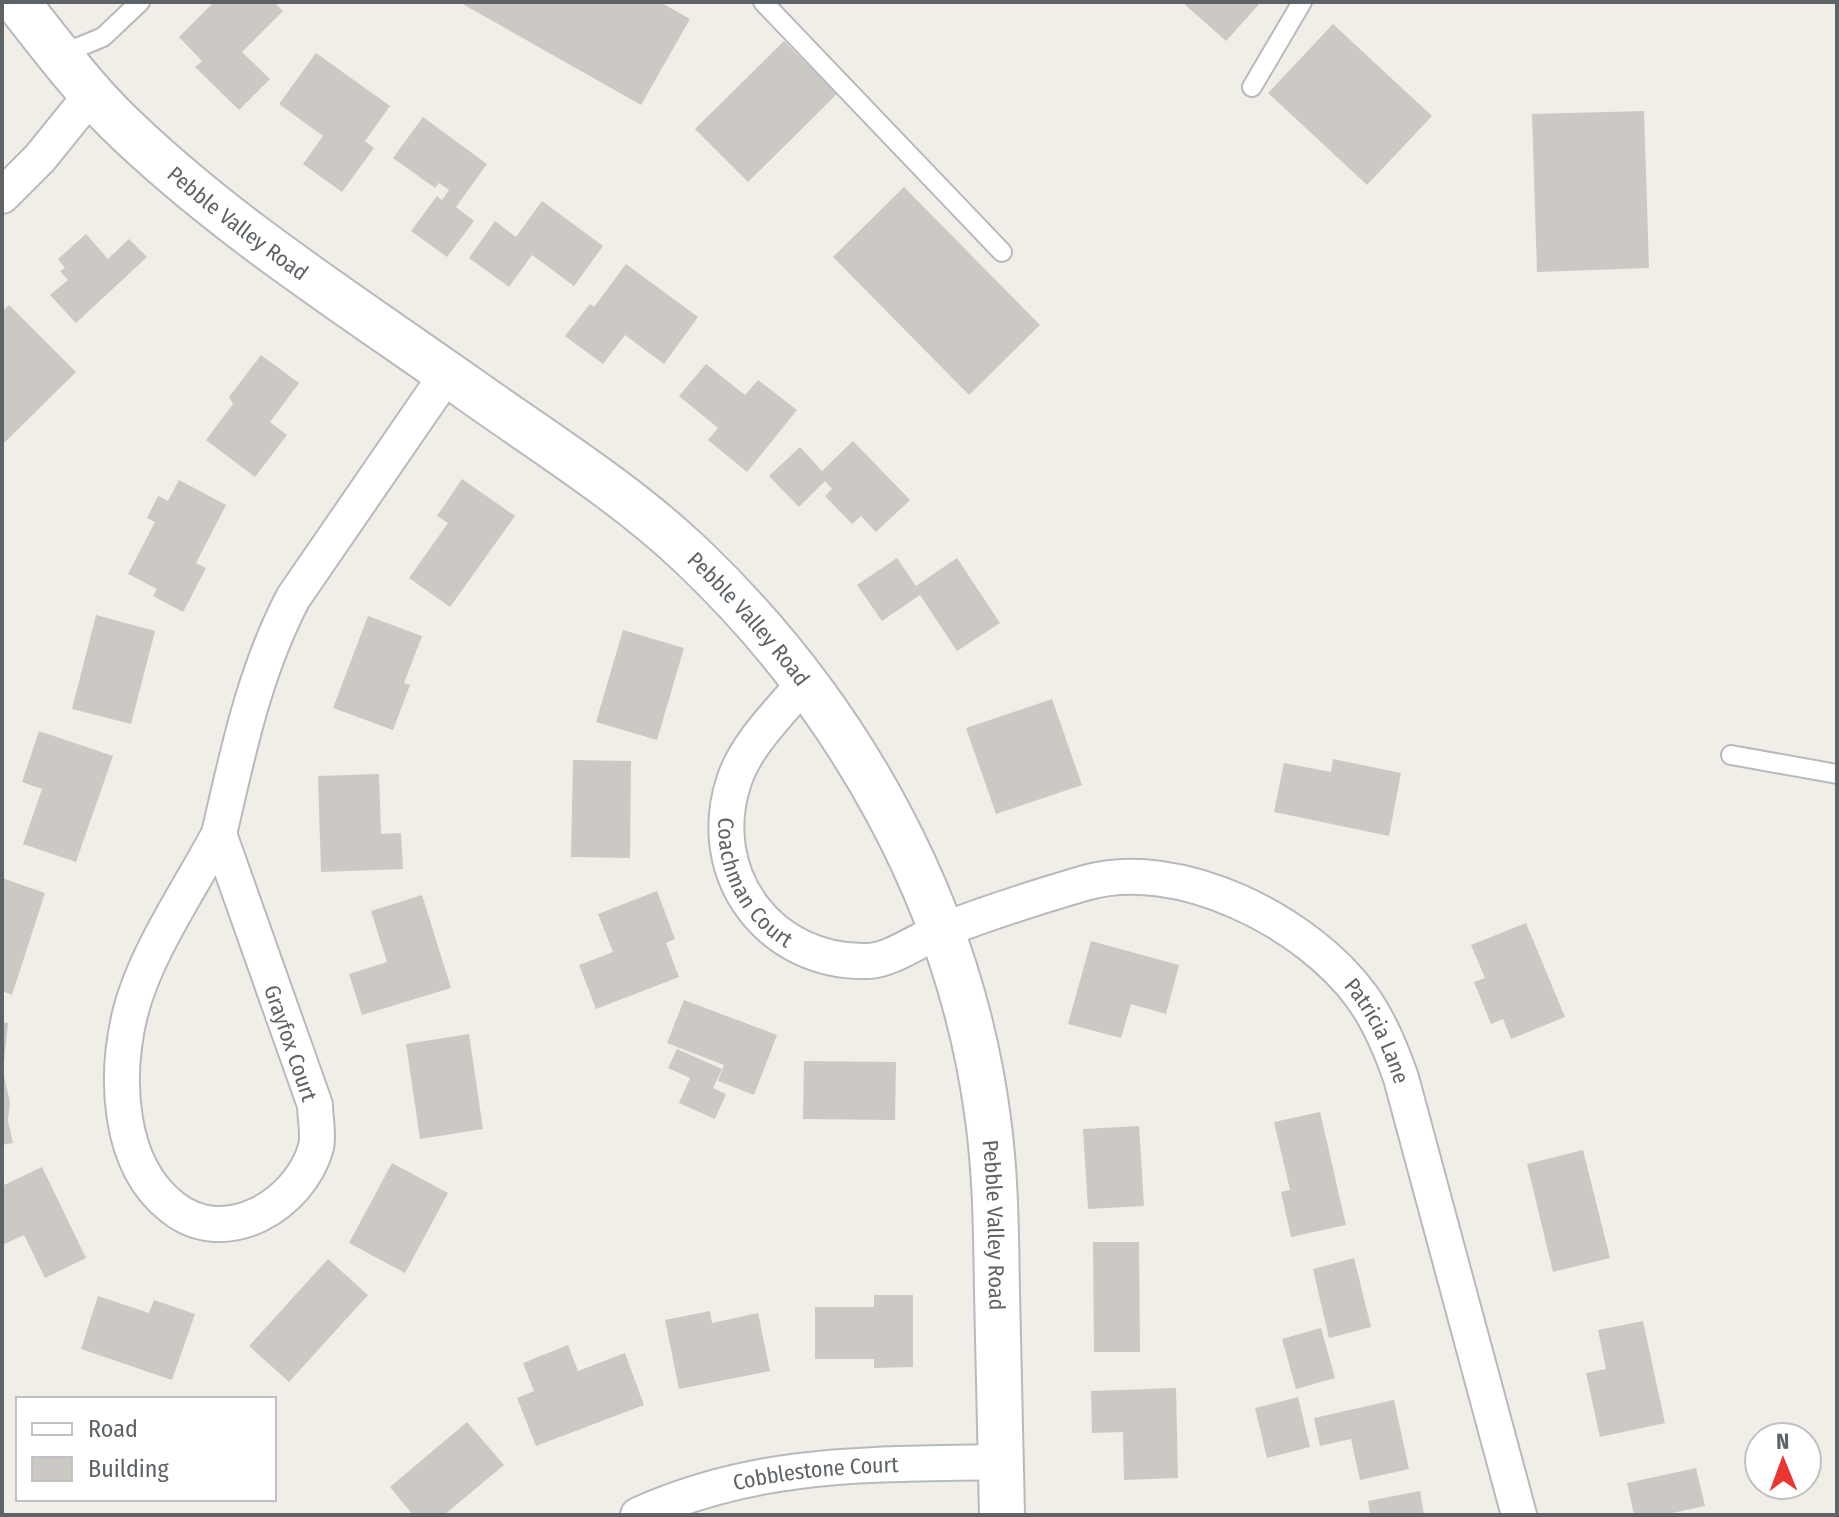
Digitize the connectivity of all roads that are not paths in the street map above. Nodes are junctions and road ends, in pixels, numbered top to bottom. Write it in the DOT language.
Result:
graph roads {
  1 [pos="17,2"];
  2 [pos="140,2"];
  3 [pos="763,2"];
  4 [pos="1302,2"];
  5 [pos="60,55"];
  6 [pos="1252,87"];
  7 [pos="91,95"];
  8 [pos="2,196"];
  9 [pos="1002,252"];
  10 [pos="447,374"];
  11 [pos="804,683"];
  12 [pos="1731,755"];
  13 [pos="1837,774"];
  14 [pos="219,834"];
  15 [pos="940,931"];
  16 [pos="1001,1462"];
  17 [pos="638,1515"];
  18 [pos="1002,1515"];
  19 [pos="1519,1515"];
  1 -- 5 [label="street, Pebble Valley Road"];
  2 -- 5 [label="lane"];
  3 -- 9 [label="lane"];
  4 -- 6 [label="lane"];
  5 -- 7 [label="street, Pebble Valley Road"];
  7 -- 8 [label="street"];
  7 -- 10 [label="street, Pebble Valley Road"];
  10 -- 11 [label="street, Pebble Valley Road"];
  10 -- 14 [label="street, Grayfox Court"];
  11 -- 15 [label="street, Pebble Valley Road"];
  11 -- 15 [label="street, Coachman Court"];
  12 -- 13 [label="lane"];
  14 -- 14 [label="street, Grayfox Court"];
  15 -- 16 [label="street, Pebble Valley Road"];
  15 -- 19 [label="street, Patricia Lane"];
  16 -- 17 [label="street, Cobblestone Court"];
  16 -- 18 [label="street, Pebble Valley Road"];
}
